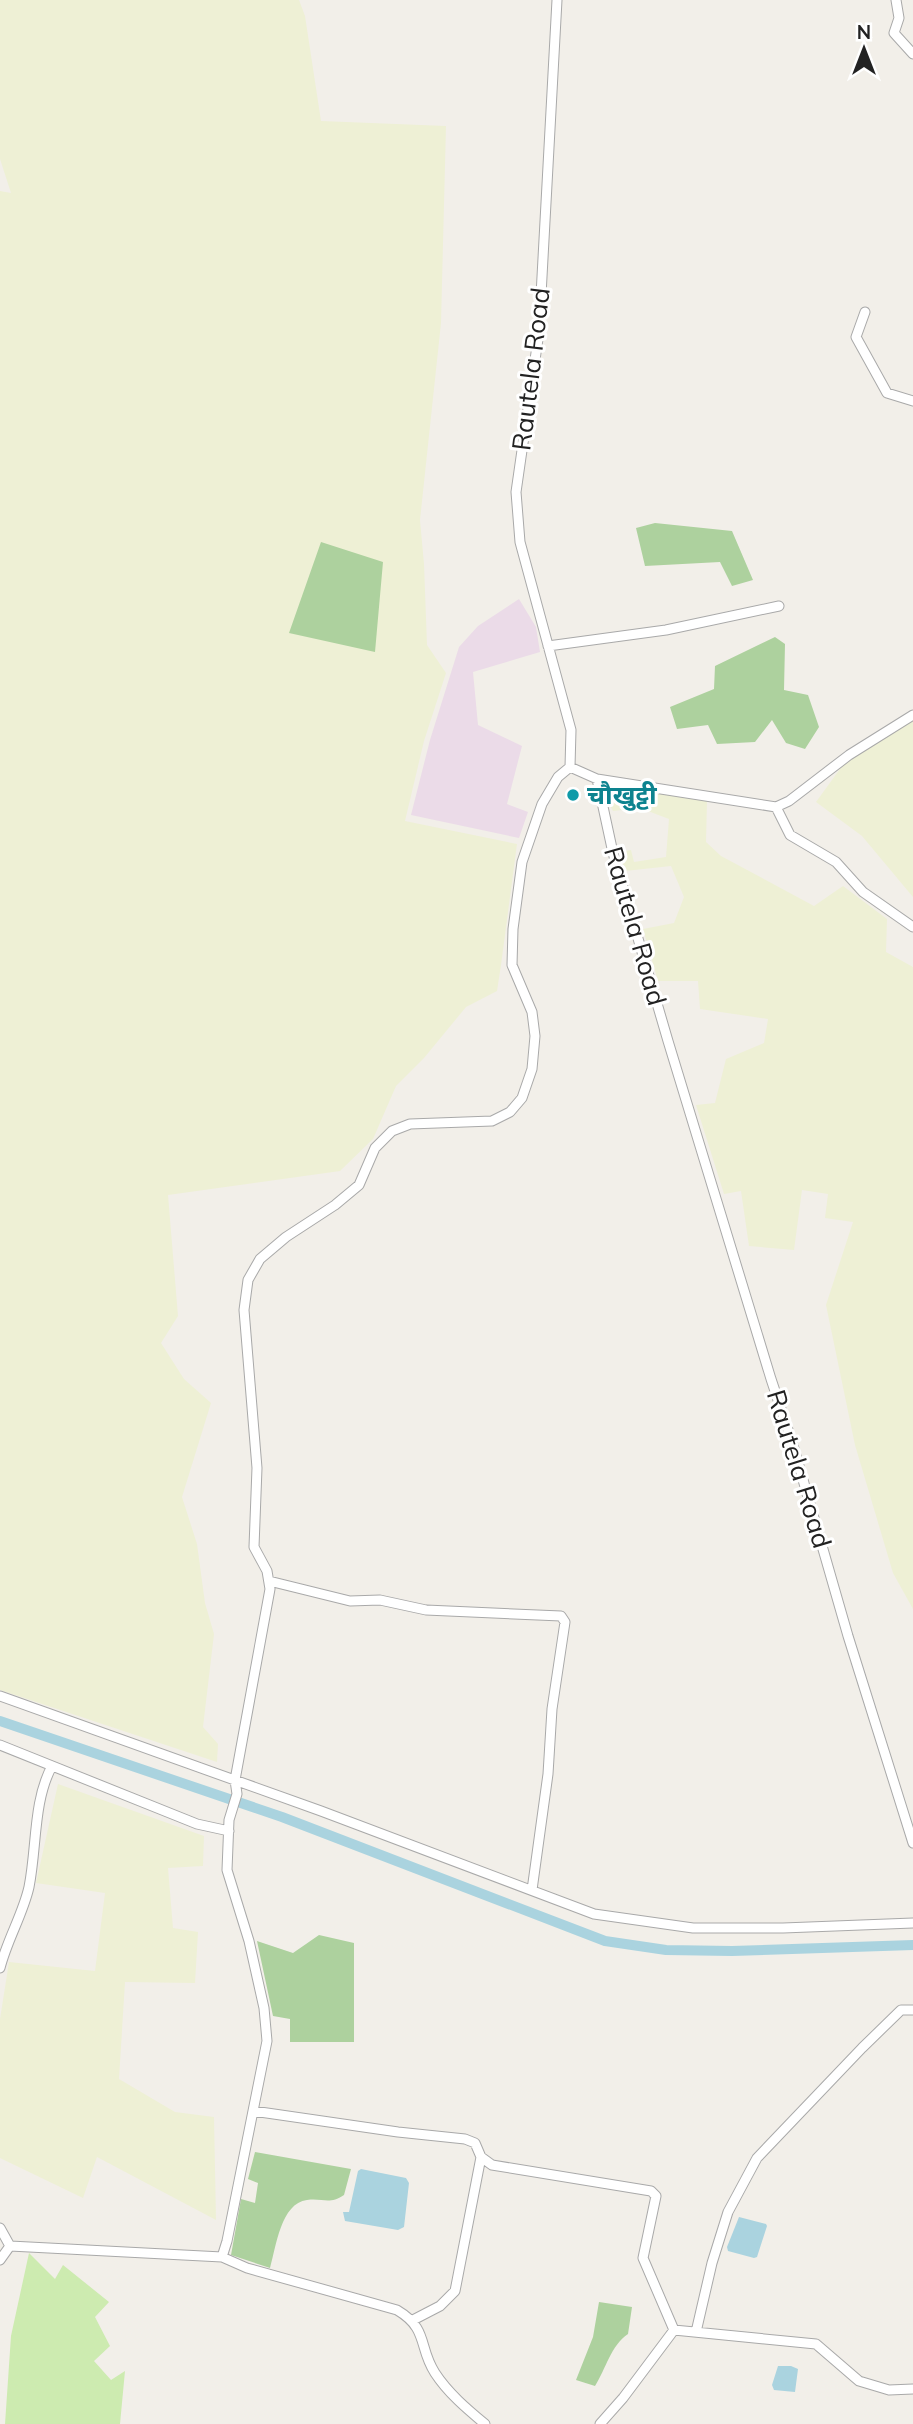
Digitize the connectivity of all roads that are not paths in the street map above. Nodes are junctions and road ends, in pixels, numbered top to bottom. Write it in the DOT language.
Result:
graph roads {
  1 [pos="557,0"];
  2 [pos="896,0"];
  3 [pos="913,54"];
  4 [pos="865,312"];
  5 [pos="913,401"];
  6 [pos="779,606"];
  7 [pos="548,646"];
  8 [pos="913,715"];
  9 [pos="570,767"];
  10 [pos="597,779"];
  11 [pos="776,807"];
  12 [pos="913,928"];
  13 [pos="269,1581"];
  14 [pos="0,1696"];
  15 [pos="0,1745"];
  16 [pos="52,1766"];
  17 [pos="235,1780"];
  18 [pos="229,1826"];
  19 [pos="913,1843"];
  20 [pos="532,1890"];
  21 [pos="913,1923"];
  22 [pos="0,1968"];
  23 [pos="913,2010"];
  24 [pos="253,2111"];
  25 [pos="481,2157"];
  26 [pos="0,2228"];
  27 [pos="10,2246"];
  28 [pos="222,2258"];
  29 [pos="0,2260"];
  30 [pos="413,2320"];
  31 [pos="674,2330"];
  32 [pos="696,2332"];
  33 [pos="913,2389"];
  34 [pos="485,2424"];
  35 [pos="600,2424"];
  1 -- 7 [label="street, Rautela Road"];
  2 -- 3 [label="street"];
  4 -- 5 [label="street"];
  6 -- 7 [label="street"];
  7 -- 9 [label="street, Rautela Road"];
  8 -- 11 [label="street"];
  9 -- 10 [label="street"];
  9 -- 13 [label="street"];
  10 -- 11 [label="street"];
  10 -- 19 [label="street, Rautela Road"];
  11 -- 12 [label="street"];
  13 -- 17 [label="street"];
  13 -- 20 [label="street"];
  14 -- 17 [label="street"];
  15 -- 16 [label="street"];
  16 -- 18 [label="street"];
  16 -- 22 [label="street"];
  17 -- 18 [label="street"];
  17 -- 20 [label="street"];
  18 -- 24 [label="street"];
  20 -- 21 [label="street"];
  23 -- 32 [label="street"];
  24 -- 25 [label="street"];
  24 -- 28 [label="street"];
  25 -- 30 [label="street"];
  25 -- 31 [label="street"];
  26 -- 27 [label="street"];
  27 -- 28 [label="street"];
  27 -- 29 [label="street"];
  28 -- 30 [label="street"];
  30 -- 34 [label="street"];
  31 -- 32 [label="street"];
  31 -- 35 [label="street"];
  32 -- 33 [label="street"];
}
